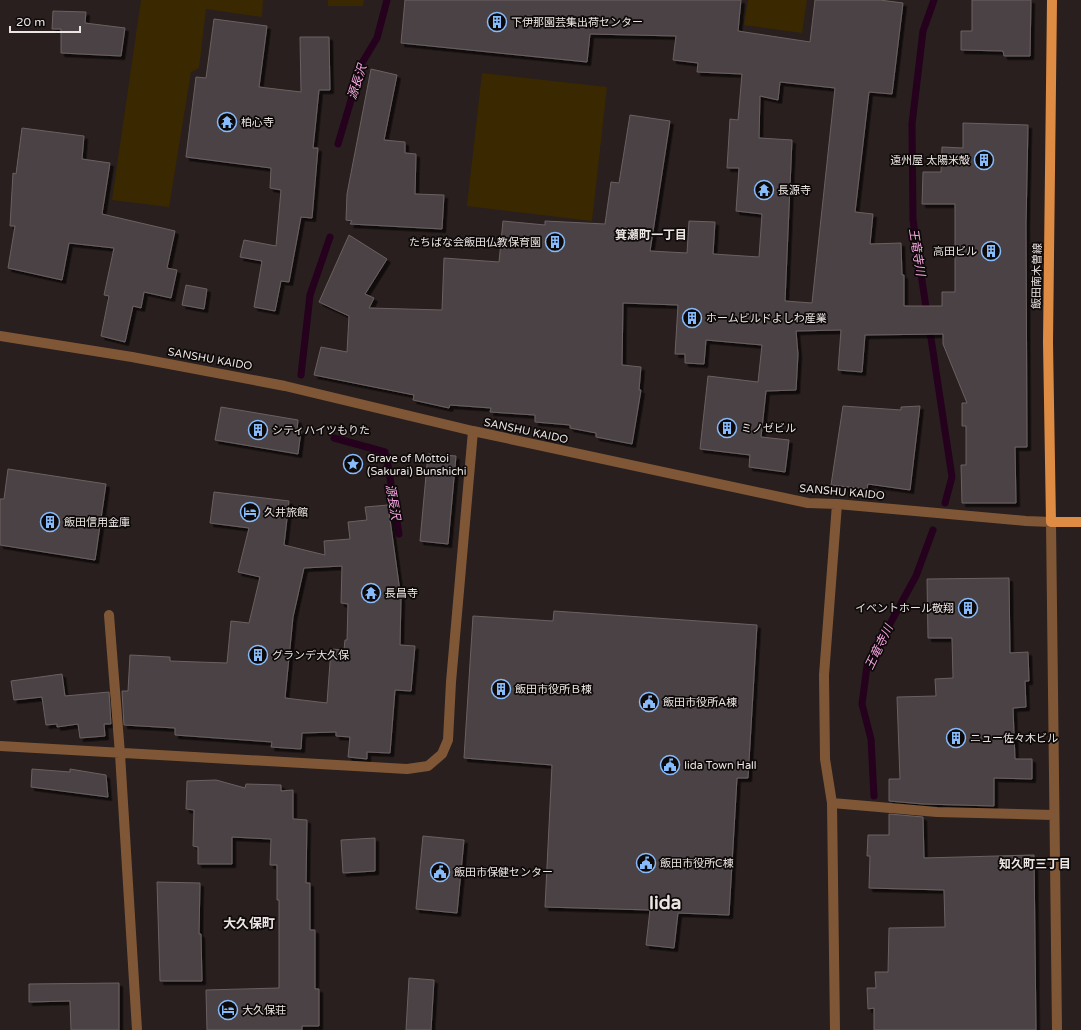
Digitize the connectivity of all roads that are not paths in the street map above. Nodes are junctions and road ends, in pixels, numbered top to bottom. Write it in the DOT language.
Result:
graph roads {
  1 [pos="1052,0"];
  2 [pos="0,336"];
  3 [pos="473,432"];
  4 [pos="837,504"];
  5 [pos="1051,522"];
  6 [pos="1081,522"];
  7 [pos="109,615"];
  8 [pos="0,746"];
  9 [pos="120,754"];
  10 [pos="832,803"];
  11 [pos="1053,815"];
  12 [pos="137,1030"];
  13 [pos="836,1030"];
  14 [pos="1057,1030"];
  1 -- 5 [label="main road, 飯田南木曽線"];
  2 -- 3 [label="street, SANSHU KAIDO"];
  3 -- 4 [label="street, SANSHU KAIDO"];
  3 -- 9 [label="street"];
  4 -- 5 [label="street, SANSHU KAIDO"];
  4 -- 10 [label="street"];
  5 -- 6 [label="main road"];
  5 -- 11 [label="street"];
  7 -- 9 [label="street"];
  8 -- 9 [label="street"];
  9 -- 12 [label="street"];
  10 -- 11 [label="street"];
  10 -- 13 [label="street"];
  11 -- 14 [label="street"];
}
